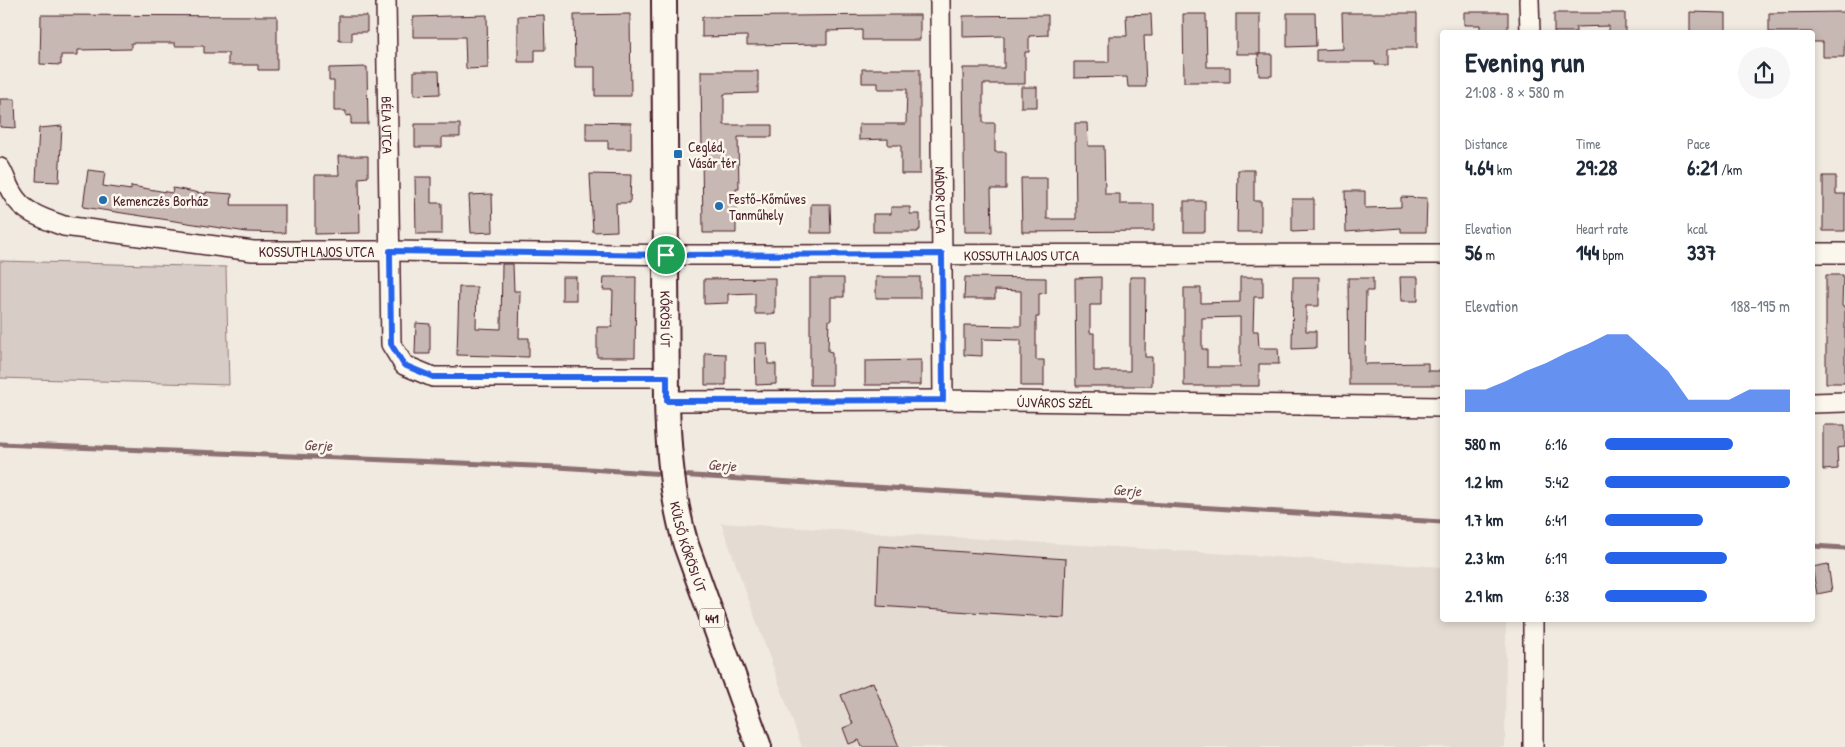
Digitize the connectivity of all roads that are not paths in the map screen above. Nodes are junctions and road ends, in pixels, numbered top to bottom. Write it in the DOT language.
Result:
graph roads {
  1 [pos="386,0"];
  2 [pos="664,0"];
  3 [pos="940,0"];
  4 [pos="1530,0"];
  5 [pos="1530,30"];
  6 [pos="0,168"];
  7 [pos="390,251"];
  8 [pos="1815,253"];
  9 [pos="1845,253"];
  10 [pos="942,254"];
  11 [pos="1440,254"];
  12 [pos="666,255"];
  13 [pos="667,377"];
  14 [pos="943,400"];
  15 [pos="667,401"];
  16 [pos="1845,402"];
  17 [pos="1815,403"];
  18 [pos="1440,407"];
  19 [pos="672,486"];
  20 [pos="1533,622"];
  21 [pos="759,747"];
  22 [pos="1533,747"];
  1 -- 7 [label="street, BÉLA UTCA"];
  2 -- 12 [label="main road, KŐRÖSI ÚT / 441"];
  3 -- 10 [label="street, NÁDOR UTCA"];
  4 -- 5 [label="street"];
  6 -- 7 [label="street, KOSSUTH LAJOS UTCA"];
  7 -- 12 [label="street, KOSSUTH LAJOS UTCA"];
  7 -- 13 [label="street"];
  8 -- 9 [label="street"];
  10 -- 11 [label="street, KOSSUTH LAJOS UTCA"];
  10 -- 12 [label="street, KOSSUTH LAJOS UTCA"];
  10 -- 14 [label="street, NÁDOR UTCA"];
  12 -- 13 [label="main road, KŐRÖSI ÚT / 441"];
  13 -- 15 [label="main road, KŐRÖSI ÚT / 441"];
  14 -- 15 [label="street, ÚJVÁROS SZÉL"];
  14 -- 18 [label="street, ÚJVÁROS SZÉL"];
  15 -- 19 [label="main road, KŐRÖSI ÚT / 441"];
  16 -- 17 [label="street"];
  19 -- 21 [label="main road, KÜLSŐ KŐRÖSI ÚT / 441"];
  20 -- 22 [label="street"];
}
